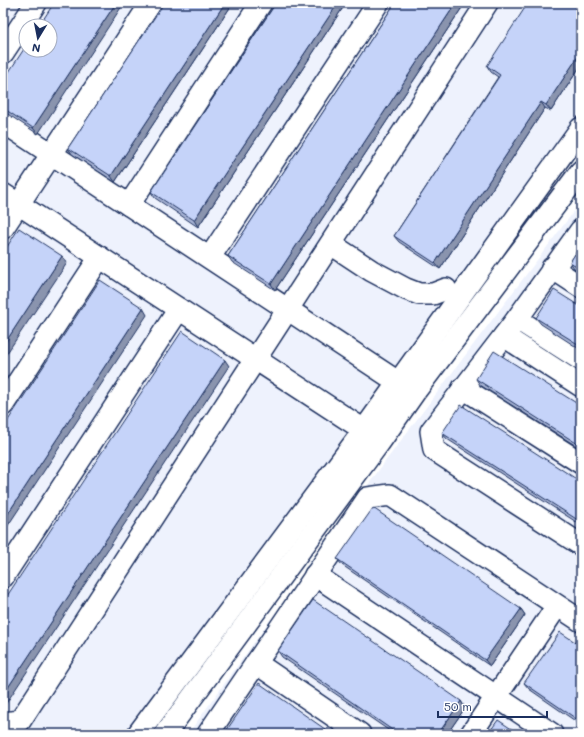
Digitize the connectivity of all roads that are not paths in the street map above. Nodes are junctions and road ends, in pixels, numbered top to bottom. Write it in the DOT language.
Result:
graph roads {
  1 [pos="36,3"];
  2 [pos="150,3"];
  3 [pos="261,3"];
  4 [pos="378,3"];
  5 [pos="487,3"];
  6 [pos="3,53"];
  7 [pos="3,122"];
  8 [pos="581,128"];
  9 [pos="52,154"];
  10 [pos="581,171"];
  11 [pos="11,199"];
  12 [pos="129,205"];
  13 [pos="3,228"];
  14 [pos="581,230"];
  15 [pos="331,244"];
  16 [pos="100,257"];
  17 [pos="210,258"];
  18 [pos="552,268"];
  19 [pos="581,287"];
  20 [pos="446,289"];
  21 [pos="179,309"];
  22 [pos="288,309"];
  23 [pos="517,319"];
  24 [pos="504,336"];
  25 [pos="256,359"];
  26 [pos="581,360"];
  27 [pos="581,386"];
  28 [pos="406,387"];
  29 [pos="463,388"];
  30 [pos="3,405"];
  31 [pos="372,436"];
  32 [pos="581,463"];
  33 [pos="581,545"];
  34 [pos="315,575"];
  35 [pos="3,577"];
  36 [pos="557,606"];
  37 [pos="581,622"];
  38 [pos="256,663"];
  39 [pos="496,696"];
  40 [pos="3,723"];
  41 [pos="173,730"];
  42 [pos="138,734"];
  43 [pos="208,734"];
  44 [pos="360,734"];
  45 [pos="471,734"];
  46 [pos="552,734"];
  1 -- 6 [label="street"];
  2 -- 9 [label="street"];
  3 -- 12 [label="street"];
  4 -- 17 [label="street"];
  5 -- 15 [label="street"];
  7 -- 9 [label="street"];
  8 -- 28 [label="street"];
  9 -- 11 [label="street"];
  9 -- 12 [label="street"];
  10 -- 28 [label="street"];
  11 -- 13 [label="street"];
  11 -- 16 [label="street"];
  12 -- 17 [label="street"];
  14 -- 18 [label="street"];
  15 -- 20 [label="street"];
  15 -- 22 [label="street"];
  16 -- 21 [label="street"];
  16 -- 30 [label="street"];
  17 -- 22 [label="street"];
  18 -- 19 [label="street"];
  18 -- 23 [label="street"];
  21 -- 25 [label="street"];
  21 -- 35 [label="street"];
  22 -- 25 [label="street"];
  22 -- 28 [label="street"];
  23 -- 24 [label="street"];
  23 -- 26 [label="street"];
  24 -- 27 [label="street"];
  24 -- 29 [label="street"];
  25 -- 31 [label="street"];
  25 -- 40 [label="street"];
  28 -- 31 [label="street"];
  29 -- 32 [label="street"];
  29 -- 33 [label="street"];
  31 -- 41 [label="street"];
  31 -- 42 [label="street"];
  34 -- 36 [label="street"];
  34 -- 38 [label="street"];
  34 -- 39 [label="street"];
  36 -- 37 [label="street"];
  36 -- 39 [label="street"];
  38 -- 43 [label="street"];
  38 -- 44 [label="street"];
  39 -- 45 [label="street"];
  39 -- 46 [label="street"];
}
